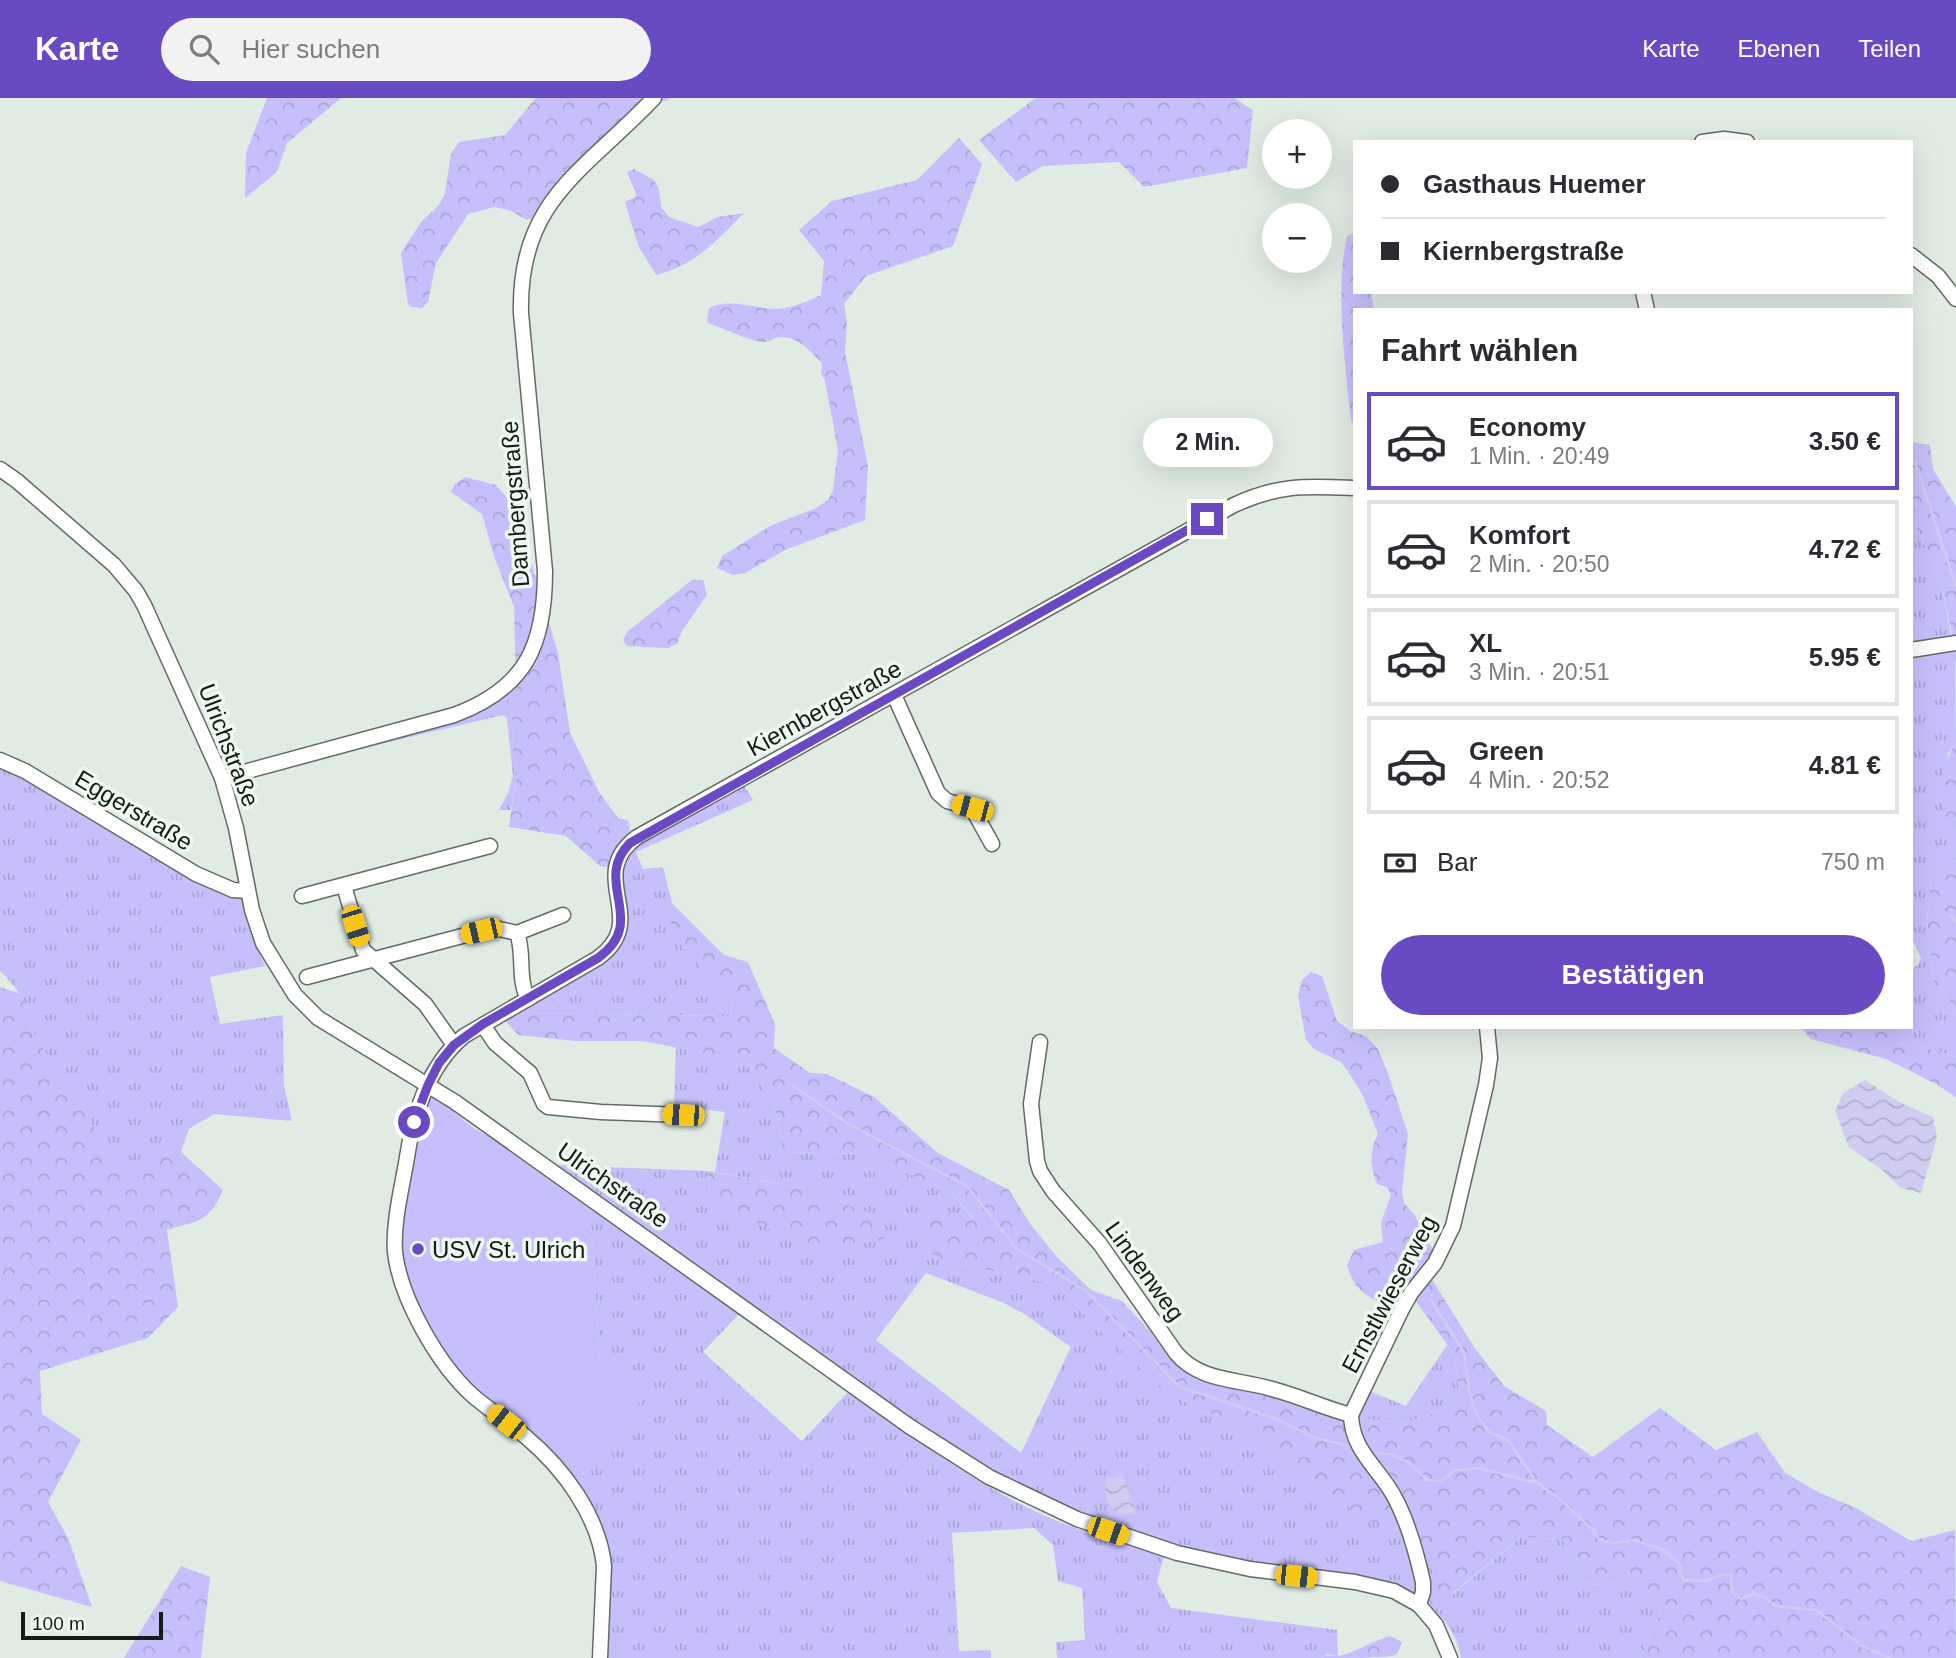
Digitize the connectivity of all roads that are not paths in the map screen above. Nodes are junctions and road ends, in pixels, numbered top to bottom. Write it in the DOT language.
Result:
graph roads {
  1 [pos="654,98"];
  2 [pos="1913,257"];
  3 [pos="1956,299"];
  4 [pos="0,469"];
  5 [pos="1353,488"];
  6 [pos="1956,643"];
  7 [pos="1913,650"];
  8 [pos="894,695"];
  9 [pos="0,760"];
  10 [pos="222,778"];
  11 [pos="992,844"];
  12 [pos="490,846"];
  13 [pos="345,887"];
  14 [pos="248,891"];
  15 [pos="302,896"];
  16 [pos="563,915"];
  17 [pos="517,933"];
  18 [pos="372,959"];
  19 [pos="307,977"];
  20 [pos="528,999"];
  21 [pos="483,1024"];
  22 [pos="1487,1029"];
  23 [pos="1040,1042"];
  24 [pos="454,1045"];
  25 [pos="428,1085"];
  26 [pos="683,1115"];
  27 [pos="1351,1415"];
  28 [pos="1419,1605"];
  29 [pos="600,1658"];
  30 [pos="1450,1658"];
  1 -- 10 [label="street, Dambergstraße"];
  2 -- 3 [label="street"];
  4 -- 10 [label="street, Ulrichstraße"];
  5 -- 8 [label="street, Kiernbergstraße"];
  6 -- 7 [label="street"];
  8 -- 11 [label="street"];
  8 -- 20 [label="street, Kiernbergstraße"];
  9 -- 14 [label="street, Eggerstraße"];
  10 -- 14 [label="street, Ulrichstraße"];
  12 -- 13 [label="street"];
  13 -- 15 [label="street"];
  13 -- 18 [label="street"];
  14 -- 25 [label="street, Ulrichstraße"];
  16 -- 17 [label="street"];
  17 -- 18 [label="street"];
  17 -- 20 [label="street"];
  18 -- 19 [label="street"];
  18 -- 24 [label="street"];
  20 -- 21 [label="street, Kiernbergstraße"];
  21 -- 24 [label="street, Kiernbergstraße"];
  21 -- 26 [label="street"];
  22 -- 27 [label="street, Ernstlwieserweg"];
  23 -- 27 [label="street, Lindenweg"];
  24 -- 25 [label="street, Kiernbergstraße"];
  25 -- 28 [label="street, Ulrichstraße"];
  25 -- 29 [label="street, Kiernbergstraße"];
  27 -- 28 [label="street"];
  28 -- 30 [label="street, Ulrichstraße"];
}
